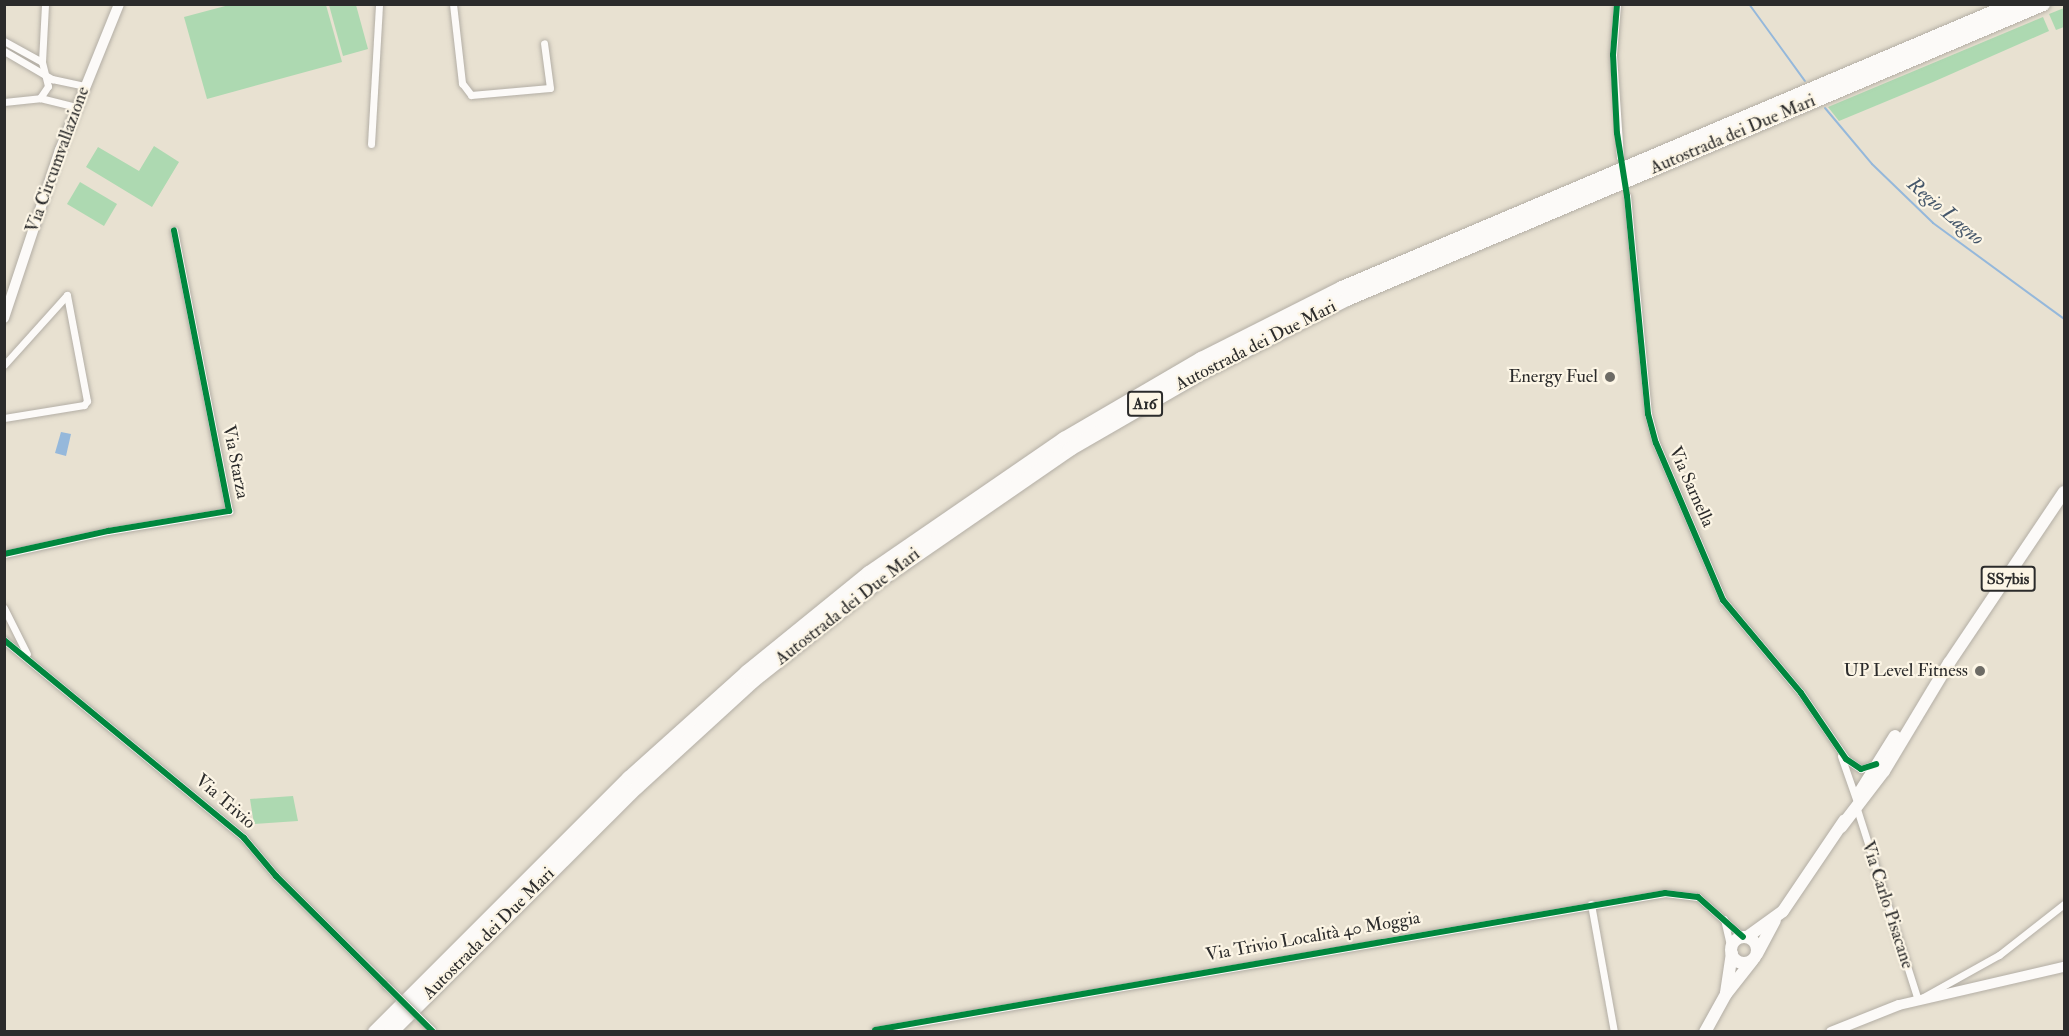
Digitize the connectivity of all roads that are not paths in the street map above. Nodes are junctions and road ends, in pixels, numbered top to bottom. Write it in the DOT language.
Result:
graph roads {
  1 [pos="45,4"];
  2 [pos="119,4"];
  3 [pos="379,4"];
  4 [pos="453,4"];
  5 [pos="1617,4"];
  6 [pos="2013,4"];
  7 [pos="2043,4"];
  8 [pos="4,41"];
  9 [pos="544,43"];
  10 [pos="4,51"];
  11 [pos="42,62"];
  12 [pos="44,75"];
  13 [pos="84,86"];
  14 [pos="40,98"];
  15 [pos="4,102"];
  16 [pos="75,107"];
  17 [pos="371,144"];
  18 [pos="1620,157"];
  19 [pos="1627,196"];
  20 [pos="174,230"];
  21 [pos="4,318"];
  22 [pos="4,365"];
  23 [pos="4,418"];
  24 [pos="2064,492"];
  25 [pos="4,554"];
  26 [pos="4,608"];
  27 [pos="4,640"];
  28 [pos="28,657"];
  29 [pos="1949,663"];
  30 [pos="1837,748"];
  31 [pos="1893,753"];
  32 [pos="1876,764"];
  33 [pos="1851,779"];
  34 [pos="1867,780"];
  35 [pos="1856,804"];
  36 [pos="1591,904"];
  37 [pos="2064,904"];
  38 [pos="1723,917"];
  39 [pos="1776,919"];
  40 [pos="1745,937"];
  41 [pos="1732,951"];
  42 [pos="1754,957"];
  43 [pos="2064,967"];
  44 [pos="1726,994"];
  45 [pos="1918,1000"];
  46 [pos="1858,1021"];
  47 [pos="875,1030"];
  48 [pos="433,1031"];
  49 [pos="375,1032"];
  50 [pos="391,1032"];
  51 [pos="1614,1032"];
  52 [pos="1705,1032"];
  53 [pos="1831,1032"];
  54 [pos="1853,1032"];
  1 -- 11 [label="street"];
  2 -- 13 [label="street, Via Circumvallazione"];
  3 -- 17 [label="street"];
  4 -- 9 [label="street"];
  5 -- 18 [label="street"];
  6 -- 49 [label="highway, Autostrada dei Due Mari / A16"];
  7 -- 50 [label="highway, Autostrada dei Due Mari / A16"];
  8 -- 11 [label="street"];
  10 -- 12 [label="street"];
  11 -- 12 [label="street"];
  12 -- 13 [label="street"];
  12 -- 14 [label="street"];
  13 -- 16 [label="street, Via Circumvallazione"];
  14 -- 15 [label="street"];
  14 -- 16 [label="street"];
  16 -- 21 [label="street, Via Circumvallazione"];
  19 -- 30 [label="street, Via Sarnella"];
  20 -- 25 [label="street, Via Starza"];
  22 -- 23 [label="street"];
  24 -- 29 [label="main road, SS7bis"];
  26 -- 28 [label="street"];
  27 -- 28 [label="street, Via Trivio"];
  28 -- 48 [label="street, Via Trivio, bridge"];
  29 -- 31 [label="main road, SS7bis"];
  29 -- 32 [label="main road, SS7bis"];
  30 -- 32 [label="street"];
  30 -- 33 [label="street, Via Carlo Pisacane"];
  31 -- 34 [label="main road, SS7bis"];
  31 -- 35 [label="main road, SS7bis"];
  32 -- 34 [label="main road, SS7bis"];
  33 -- 34 [label="street"];
  33 -- 35 [label="street, Via Carlo Pisacane"];
  34 -- 35 [label="main road, SS7bis"];
  35 -- 39 [label="main road, SS7bis"];
  35 -- 45 [label="street, Via Carlo Pisacane"];
  36 -- 38 [label="street, Via Trivio Località 40 Moggia"];
  36 -- 47 [label="street, Via Trivio Località 40 Moggia"];
  36 -- 51 [label="street"];
  37 -- 45 [label="street"];
  38 -- 40 [label="street, Via Trivio Località 40 Moggia"];
  38 -- 41 [label="street"];
  39 -- 40 [label="main road, SS7bis"];
  39 -- 42 [label="main road, SS7bis"];
  40 -- 41 [label="main road, SS7bis"];
  40 -- 42 [label="main road"];
  41 -- 42 [label="main road"];
  41 -- 44 [label="main road, SS7bis"];
  42 -- 44 [label="main road, SS7bis"];
  43 -- 45 [label="street"];
  44 -- 52 [label="main road, SS7bis"];
  45 -- 46 [label="street"];
  46 -- 53 [label="street"];
  46 -- 54 [label="street"];
}
